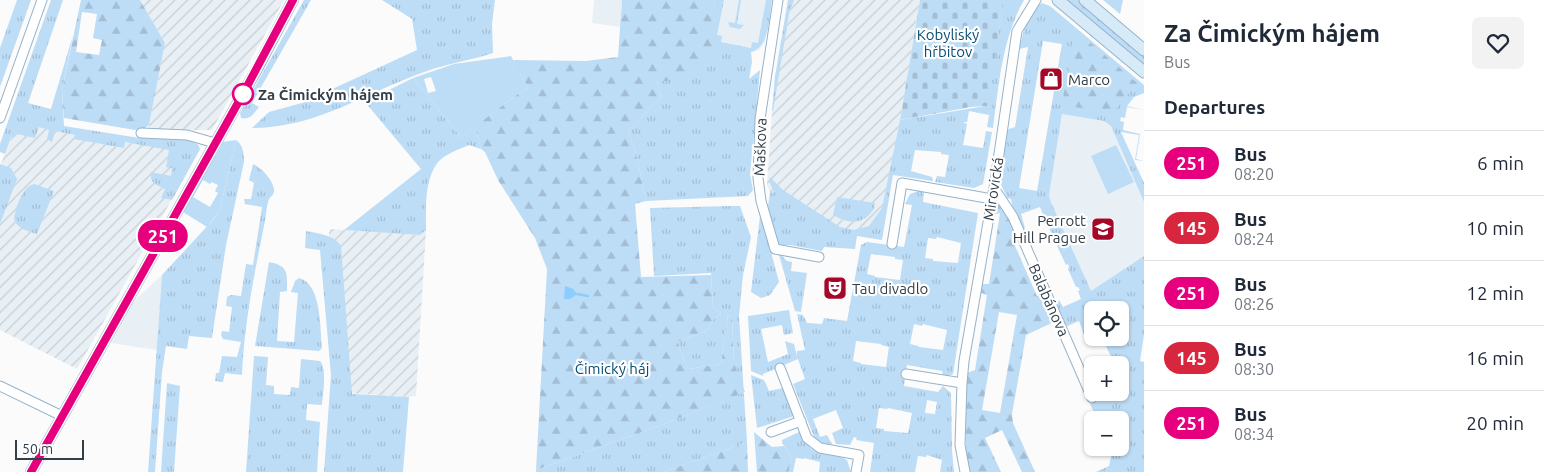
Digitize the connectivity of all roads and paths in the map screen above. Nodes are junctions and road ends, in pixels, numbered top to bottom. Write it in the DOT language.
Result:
graph roads {
  1 [pos="42,0"];
  2 [pos="293,0"];
  3 [pos="778,0"];
  4 [pos="1036,0"];
  5 [pos="1058,0"];
  6 [pos="1085,0"];
  7 [pos="1144,50"];
  8 [pos="1144,72"];
  9 [pos="0,118"];
  10 [pos="141,133"];
  11 [pos="215,143"];
  12 [pos="994,188"];
  13 [pos="992,199"];
  14 [pos="892,244"];
  15 [pos="819,257"];
  16 [pos="780,368"];
  17 [pos="1084,373"];
  18 [pos="906,374"];
  19 [pos="962,383"];
  20 [pos="0,386"];
  21 [pos="62,416"];
  22 [pos="801,421"];
  23 [pos="771,432"];
  24 [pos="31,472"];
  25 [pos="856,472"];
  26 [pos="965,472"];
  1 -- 9 [label="street"];
  2 -- 11 [label="street"];
  3 -- 15 [label="street, Maškova"];
  4 -- 12 [label="street, Mirovická"];
  5 -- 8 [label="main road"];
  6 -- 7 [label="main road"];
  10 -- 11 [label="street"];
  11 -- 21 [label="street"];
  12 -- 13 [label="street, Mirovická"];
  12 -- 17 [label="street, Balabánova"];
  13 -- 14 [label="street"];
  13 -- 19 [label="street, Mirovická"];
  16 -- 22 [label="street"];
  18 -- 19 [label="street"];
  19 -- 26 [label="street, Mirovická"];
  20 -- 21 [label="street"];
  21 -- 24 [label="street"];
  22 -- 23 [label="street"];
  22 -- 25 [label="street"];
}
